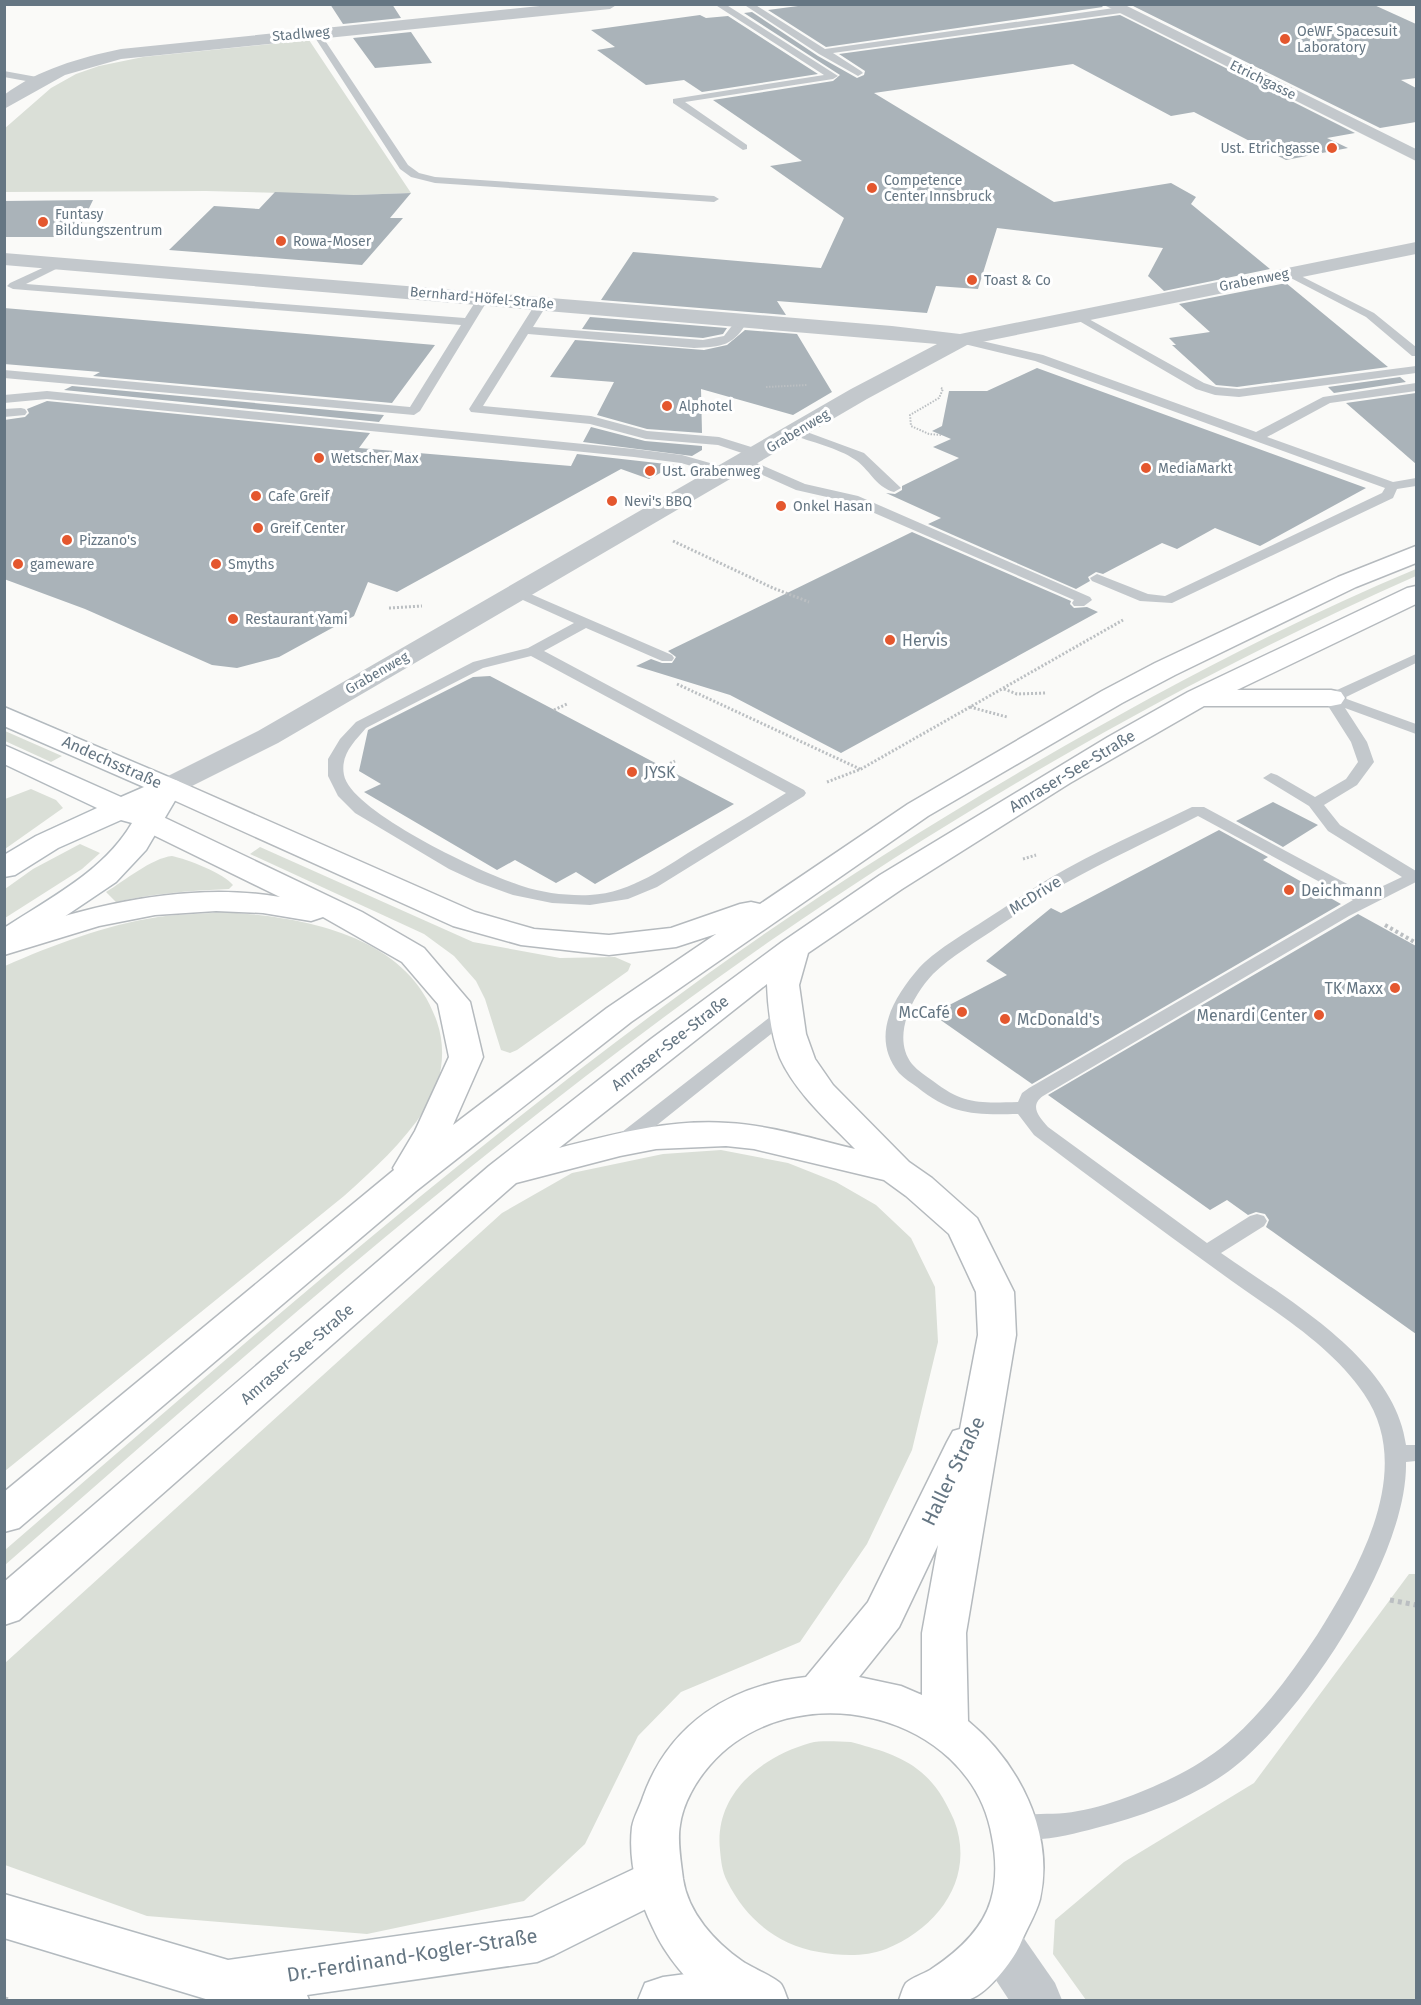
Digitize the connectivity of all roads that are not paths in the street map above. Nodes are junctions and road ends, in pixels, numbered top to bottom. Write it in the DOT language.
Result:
graph roads {
  1 [pos="610,4"];
  2 [pos="718,4"];
  3 [pos="747,4"];
  4 [pos="1115,7"];
  5 [pos="316,33"];
  6 [pos="822,52"];
  7 [pos="858,73"];
  8 [pos="4,74"];
  9 [pos="37,80"];
  10 [pos="4,104"];
  11 [pos="743,147"];
  12 [pos="1416,156"];
  13 [pos="714,200"];
  14 [pos="1416,248"];
  15 [pos="4,259"];
  16 [pos="60,263"];
  17 [pos="1289,273"];
  18 [pos="8,288"];
  19 [pos="483,298"];
  20 [pos="542,303"];
  21 [pos="1078,315"];
  22 [pos="742,320"];
  23 [pos="468,322"];
  24 [pos="525,330"];
  25 [pos="960,340"];
  26 [pos="1416,353"];
  27 [pos="1416,370"];
  28 [pos="4,374"];
  29 [pos="1416,387"];
  30 [pos="4,399"];
  31 [pos="21,412"];
  32 [pos="4,413"];
  33 [pos="796,432"];
  34 [pos="1257,437"];
  35 [pos="743,463"];
  36 [pos="1416,482"];
  37 [pos="1392,486"];
  38 [pos="894,488"];
  39 [pos="1416,554"];
  40 [pos="1096,578"];
  41 [pos="519,593"];
  42 [pos="1416,594"];
  43 [pos="1079,603"];
  44 [pos="586,622"];
  45 [pos="533,651"];
  46 [pos="667,657"];
  47 [pos="1416,658"];
  48 [pos="1198,698"];
  49 [pos="1331,698"];
  50 [pos="4,715"];
  51 [pos="1416,729"];
  52 [pos="4,753"];
  53 [pos="1271,778"];
  54 [pos="168,787"];
  55 [pos="78,788"];
  56 [pos="1315,803"];
  57 [pos="120,808"];
  58 [pos="150,822"];
  59 [pos="4,868"];
  60 [pos="1415,877"];
  61 [pos="803,891"];
  62 [pos="1365,900"];
  63 [pos="351,919"];
  64 [pos="4,944"];
  65 [pos="794,950"];
  66 [pos="785,1014"];
  67 [pos="1026,1108"];
  68 [pos="620,1144"];
  69 [pos="896,1170"];
  70 [pos="502,1175"];
  71 [pos="403,1182"];
  72 [pos="1257,1221"];
  73 [pos="1206,1253"];
  74 [pos="986,1403"];
  75 [pos="1405,1454"];
  76 [pos="4,1516"];
  77 [pos="4,1608"];
  78 [pos="819,1694"];
  79 [pos="945,1728"];
  80 [pos="1016,1827"];
  81 [pos="657,1880"];
  82 [pos="4,1917"];
  83 [pos="998,1940"];
  84 [pos="228,1983"];
  85 [pos="751,1995"];
  86 [pos="284,2001"];
  87 [pos="663,2001"];
  88 [pos="924,2001"];
  89 [pos="1037,2001"];
  1 -- 5 [label="street, Stadlweg"];
  2 -- 11 [label="lane"];
  3 -- 6 [label="lane"];
  4 -- 6 [label="lane"];
  4 -- 12 [label="street, Etrichgasse"];
  5 -- 9 [label="street, Stadlweg"];
  5 -- 13 [label="lane"];
  6 -- 7 [label="lane"];
  8 -- 9 [label="lane"];
  9 -- 10 [label="street, Stadlweg"];
  14 -- 17 [label="street, Grabenweg"];
  15 -- 16 [label="street, Bernhard-Höfel-Straße"];
  16 -- 18 [label="lane"];
  16 -- 19 [label="street, Bernhard-Höfel-Straße"];
  17 -- 21 [label="street, Grabenweg"];
  17 -- 26 [label="lane"];
  18 -- 23 [label="lane"];
  19 -- 20 [label="street, Bernhard-Höfel-Straße"];
  19 -- 23 [label="lane"];
  20 -- 22 [label="street, Bernhard-Höfel-Straße"];
  20 -- 24 [label="lane"];
  21 -- 25 [label="street, Grabenweg"];
  21 -- 27 [label="lane"];
  22 -- 24 [label="lane"];
  22 -- 25 [label="street, Bernhard-Höfel-Straße"];
  23 -- 28 [label="lane"];
  24 -- 35 [label="lane"];
  25 -- 33 [label="street, Grabenweg"];
  25 -- 34 [label="lane"];
  29 -- 34 [label="lane"];
  30 -- 35 [label="lane"];
  31 -- 32 [label="lane"];
  33 -- 35 [label="street, Grabenweg"];
  33 -- 38 [label="lane"];
  34 -- 37 [label="lane"];
  35 -- 41 [label="street, Grabenweg"];
  35 -- 43 [label="lane"];
  36 -- 37 [label="lane"];
  37 -- 40 [label="lane"];
  39 -- 61 [label="main road"];
  41 -- 44 [label="lane"];
  41 -- 54 [label="street, Grabenweg"];
  42 -- 48 [label="main road, Amraser-See-Straße"];
  44 -- 45 [label="lane"];
  44 -- 46 [label="lane"];
  45 -- 45 [label="lane"];
  47 -- 49 [label="lane"];
  48 -- 49 [label="main road"];
  48 -- 65 [label="main road, Amraser-See-Straße"];
  49 -- 51 [label="lane"];
  49 -- 56 [label="lane"];
  50 -- 54 [label="main road, Andechsstraße"];
  52 -- 55 [label="main road, Andechsstraße"];
  53 -- 56 [label="lane"];
  54 -- 55 [label="main road, Andechsstraße"];
  54 -- 57 [label="main road"];
  54 -- 58 [label="main road"];
  54 -- 61 [label="main road"];
  55 -- 57 [label="main road, Andechsstraße"];
  56 -- 60 [label="lane"];
  57 -- 58 [label="main road, Andechsstraße"];
  57 -- 59 [label="main road"];
  58 -- 63 [label="main road, Andechsstraße"];
  58 -- 64 [label="main road"];
  60 -- 62 [label="lane"];
  61 -- 71 [label="main road"];
  62 -- 67 [label="lane"];
  62 -- 67 [label="lane, McDrive"];
  63 -- 64 [label="main road"];
  63 -- 71 [label="main road, Andechsstraße"];
  65 -- 66 [label="main road"];
  65 -- 70 [label="main road, Amraser-See-Straße"];
  66 -- 68 [label="lane"];
  66 -- 69 [label="main road"];
  67 -- 73 [label="lane"];
  68 -- 69 [label="main road"];
  68 -- 70 [label="main road"];
  69 -- 74 [label="main road"];
  70 -- 77 [label="main road, Amraser-See-Straße"];
  71 -- 76 [label="main road"];
  72 -- 73 [label="lane"];
  73 -- 75 [label="lane"];
  74 -- 78 [label="main road, Haller Straße"];
  74 -- 79 [label="main road, Haller Straße"];
  75 -- 80 [label="lane"];
  78 -- 79 [label="main road"];
  78 -- 81 [label="main road"];
  79 -- 80 [label="main road"];
  80 -- 83 [label="main road"];
  81 -- 84 [label="main road, Dr.-Ferdinand-Kogler-Straße"];
  81 -- 85 [label="main road"];
  82 -- 84 [label="main road, Dr.-Ferdinand-Kogler-Straße"];
  83 -- 88 [label="main road"];
  83 -- 89 [label="street"];
  84 -- 86 [label="main road, Dr.-Ferdinand-Kogler-Straße"];
  85 -- 87 [label="main road"];
}
